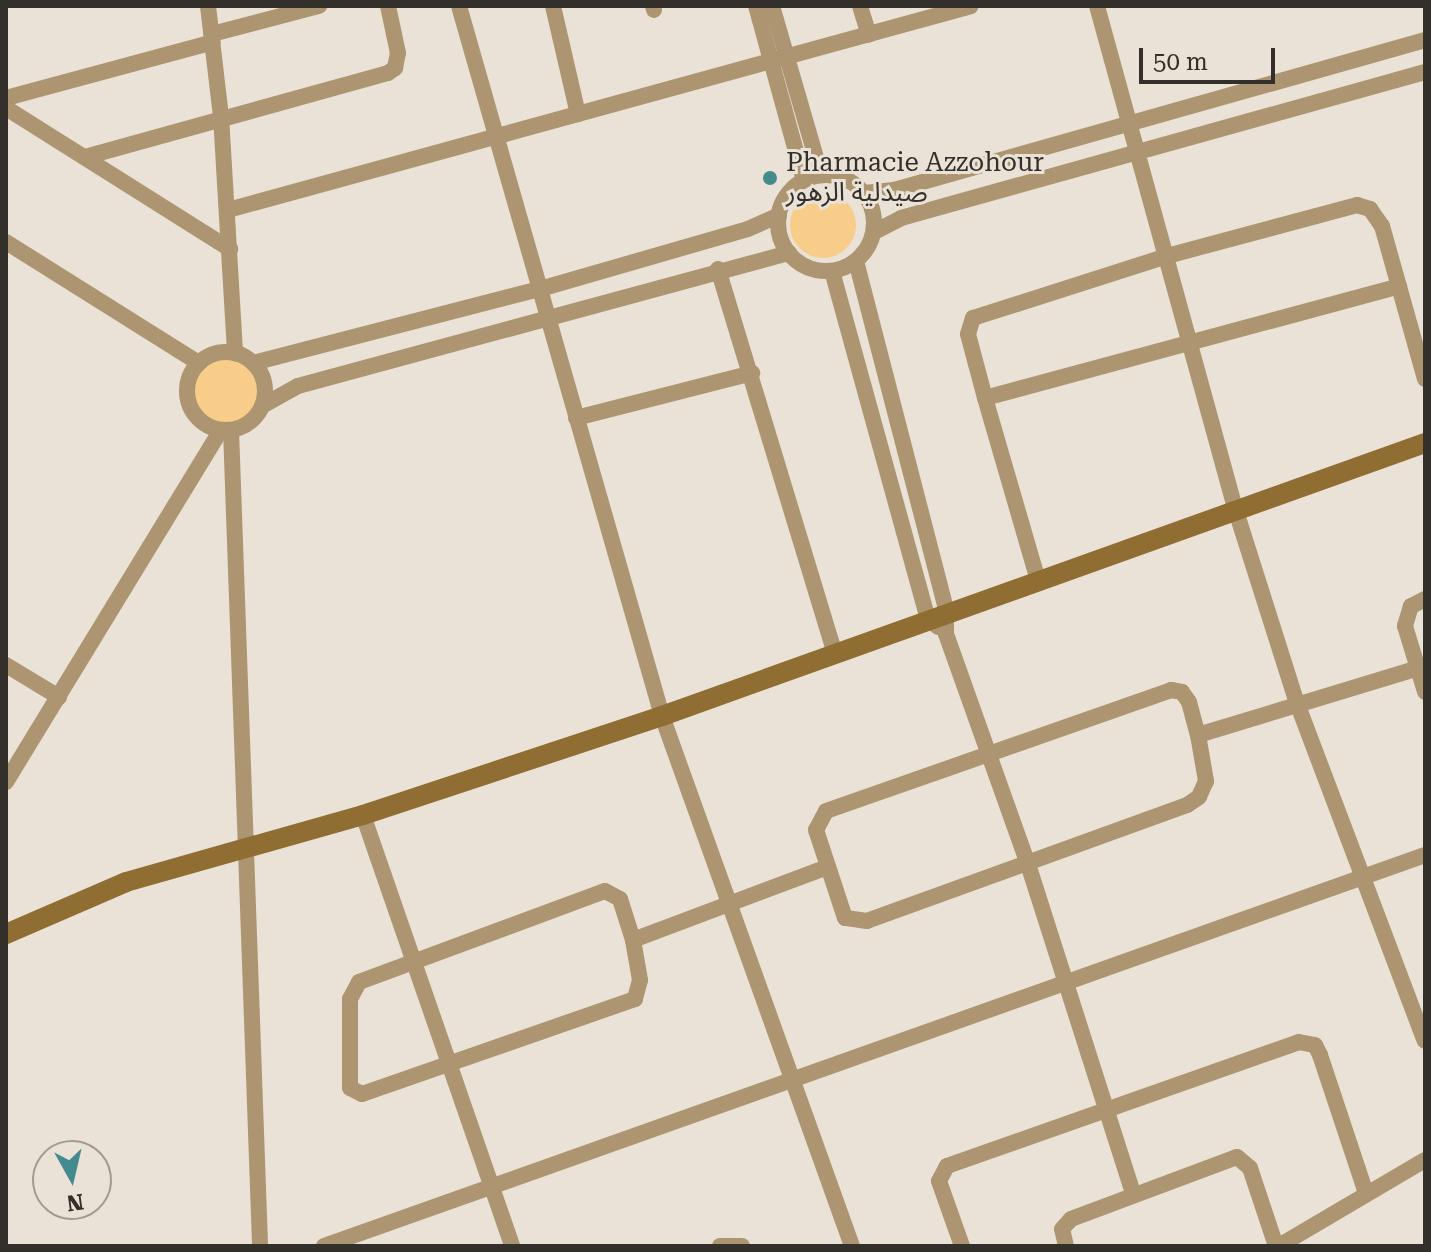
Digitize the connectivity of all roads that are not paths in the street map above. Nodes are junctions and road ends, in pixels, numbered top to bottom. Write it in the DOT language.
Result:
graph roads {
  1 [pos="208,6"];
  2 [pos="319,6"];
  3 [pos="388,6"];
  4 [pos="459,6"];
  5 [pos="553,6"];
  6 [pos="756,6"];
  7 [pos="772,6"];
  8 [pos="860,6"];
  9 [pos="971,6"];
  10 [pos="1097,6"];
  11 [pos="869,35"];
  12 [pos="212,38"];
  13 [pos="1425,40"];
  14 [pos="779,59"];
  15 [pos="1425,72"];
  16 [pos="6,98"];
  17 [pos="6,108"];
  18 [pos="578,114"];
  19 [pos="221,116"];
  20 [pos="1129,123"];
  21 [pos="494,136"];
  22 [pos="1137,152"];
  23 [pos="85,157"];
  24 [pos="812,178"];
  25 [pos="864,193"];
  26 [pos="228,210"];
  27 [pos="779,215"];
  28 [pos="874,232"];
  29 [pos="6,242"];
  30 [pos="230,249"];
  31 [pos="789,253"];
  32 [pos="1167,256"];
  33 [pos="856,261"];
  34 [pos="718,269"];
  35 [pos="832,271"];
  36 [pos="1399,286"];
  37 [pos="540,289"];
  38 [pos="548,316"];
  39 [pos="1188,342"];
  40 [pos="235,354"];
  41 [pos="199,363"];
  42 [pos="253,363"];
  43 [pos="752,373"];
  44 [pos="1425,379"];
  45 [pos="985,398"];
  46 [pos="262,406"];
  47 [pos="576,418"];
  48 [pos="226,430"];
  49 [pos="1425,443"];
  50 [pos="1235,508"];
  51 [pos="1037,577"];
  52 [pos="1425,599"];
  53 [pos="936,614"];
  54 [pos="834,652"];
  55 [pos="6,665"];
  56 [pos="1415,669"];
  57 [pos="1425,692"];
  58 [pos="59,697"];
  59 [pos="1297,703"];
  60 [pos="662,716"];
  61 [pos="1198,735"];
  62 [pos="988,753"];
  63 [pos="6,782"];
  64 [pos="363,815"];
  65 [pos="246,850"];
  66 [pos="1425,855"];
  67 [pos="1027,861"];
  68 [pos="827,867"];
  69 [pos="1360,877"];
  70 [pos="730,902"];
  71 [pos="6,934"];
  72 [pos="633,940"];
  73 [pos="415,958"];
  74 [pos="1066,981"];
  75 [pos="1425,1041"];
  76 [pos="447,1066"];
  77 [pos="791,1080"];
  78 [pos="1107,1107"];
  79 [pos="1425,1160"];
  80 [pos="491,1186"];
  81 [pos="1133,1193"];
  82 [pos="1366,1193"];
  83 [pos="260,1246"];
  84 [pos="324,1246"];
  85 [pos="512,1246"];
  86 [pos="720,1246"];
  87 [pos="742,1246"];
  88 [pos="852,1246"];
  89 [pos="962,1246"];
  90 [pos="1066,1246"];
  91 [pos="1278,1246"];
  1 -- 12 [label="street"];
  2 -- 12 [label="street"];
  3 -- 19 [label="street"];
  4 -- 21 [label="street"];
  5 -- 18 [label="street"];
  6 -- 14 [label="street"];
  7 -- 14 [label="street"];
  8 -- 11 [label="street"];
  9 -- 11 [label="street"];
  10 -- 20 [label="street"];
  11 -- 14 [label="street"];
  12 -- 16 [label="street"];
  12 -- 19 [label="street"];
  13 -- 20 [label="street"];
  14 -- 18 [label="street"];
  14 -- 24 [label="street"];
  15 -- 22 [label="street"];
  17 -- 23 [label="street"];
  18 -- 21 [label="street"];
  19 -- 23 [label="street"];
  19 -- 26 [label="street"];
  20 -- 22 [label="street"];
  20 -- 25 [label="street"];
  21 -- 26 [label="street"];
  21 -- 37 [label="street"];
  22 -- 28 [label="street"];
  22 -- 32 [label="street"];
  23 -- 30 [label="street"];
  24 -- 25 [label="street"];
  24 -- 27 [label="street"];
  25 -- 28 [label="street"];
  26 -- 30 [label="street"];
  27 -- 31 [label="street"];
  27 -- 37 [label="street"];
  28 -- 33 [label="street"];
  29 -- 41 [label="street"];
  30 -- 40 [label="street"];
  31 -- 34 [label="street"];
  31 -- 35 [label="street"];
  32 -- 36 [label="street"];
  32 -- 39 [label="street"];
  32 -- 45 [label="street"];
  33 -- 35 [label="street"];
  33 -- 53 [label="street"];
  34 -- 38 [label="street"];
  34 -- 43 [label="street"];
  35 -- 53 [label="street"];
  36 -- 39 [label="street"];
  36 -- 44 [label="street"];
  37 -- 38 [label="street"];
  37 -- 42 [label="street"];
  38 -- 46 [label="street"];
  38 -- 47 [label="street"];
  39 -- 45 [label="street"];
  39 -- 50 [label="street"];
  40 -- 41 [label="street"];
  40 -- 42 [label="street"];
  41 -- 48 [label="street"];
  42 -- 46 [label="street"];
  43 -- 47 [label="street"];
  43 -- 54 [label="street"];
  45 -- 51 [label="street"];
  46 -- 48 [label="street"];
  47 -- 60 [label="street"];
  48 -- 58 [label="street"];
  48 -- 65 [label="street"];
  49 -- 50 [label="main road"];
  50 -- 51 [label="main road"];
  50 -- 59 [label="street"];
  51 -- 53 [label="main road"];
  52 -- 56 [label="street"];
  53 -- 54 [label="main road"];
  53 -- 62 [label="street"];
  54 -- 60 [label="main road"];
  55 -- 58 [label="street"];
  56 -- 57 [label="street"];
  56 -- 59 [label="street"];
  58 -- 63 [label="street"];
  59 -- 61 [label="street"];
  59 -- 69 [label="street"];
  60 -- 64 [label="main road"];
  60 -- 70 [label="street"];
  61 -- 62 [label="street"];
  61 -- 67 [label="street"];
  62 -- 67 [label="street"];
  62 -- 68 [label="street"];
  64 -- 65 [label="main road"];
  64 -- 73 [label="street"];
  65 -- 71 [label="main road"];
  65 -- 83 [label="street"];
  66 -- 69 [label="street"];
  67 -- 68 [label="street"];
  67 -- 74 [label="street"];
  68 -- 70 [label="street"];
  69 -- 74 [label="street"];
  69 -- 75 [label="street"];
  70 -- 72 [label="street"];
  70 -- 77 [label="street"];
  72 -- 73 [label="street"];
  72 -- 76 [label="street"];
  73 -- 76 [label="street"];
  73 -- 76 [label="street"];
  74 -- 77 [label="street"];
  74 -- 78 [label="street"];
  76 -- 80 [label="street"];
  77 -- 80 [label="street"];
  77 -- 88 [label="street"];
  78 -- 81 [label="street"];
  78 -- 82 [label="street"];
  78 -- 89 [label="street"];
  79 -- 82 [label="street"];
  80 -- 84 [label="street"];
  80 -- 85 [label="street"];
  81 -- 90 [label="street"];
  81 -- 91 [label="street"];
  82 -- 91 [label="street"];
  86 -- 87 [label="street"];
}
